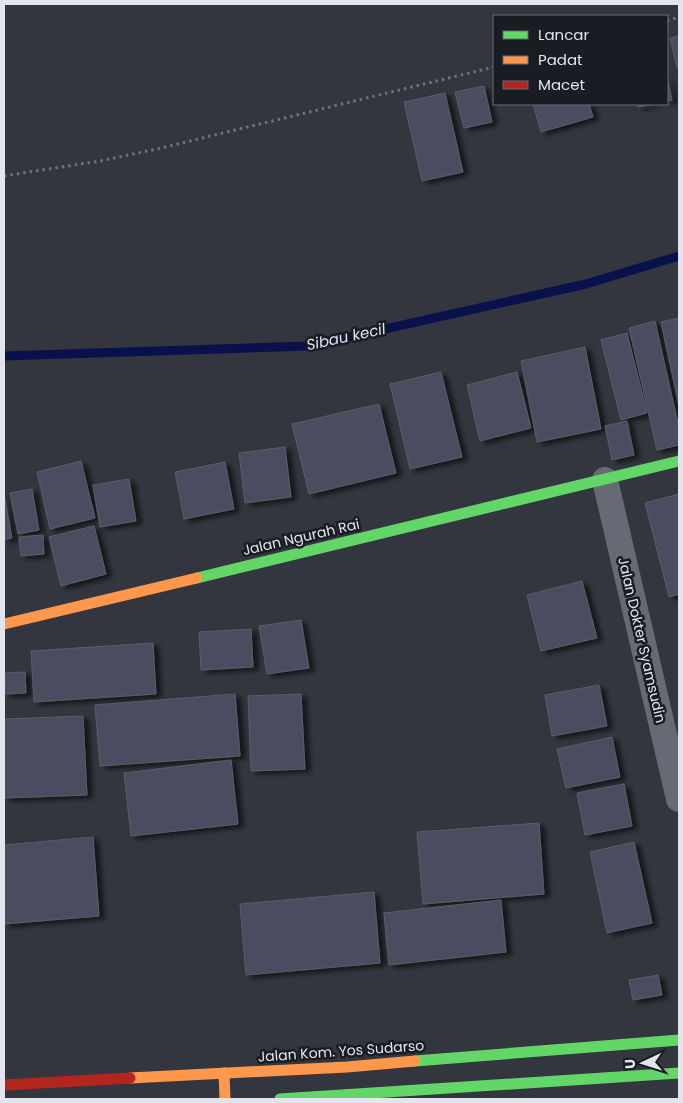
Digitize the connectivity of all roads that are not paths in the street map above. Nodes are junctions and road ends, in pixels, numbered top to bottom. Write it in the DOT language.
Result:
graph roads {
  1 [pos="679,461"];
  2 [pos="605,480"];
  3 [pos="4,624"];
  4 [pos="679,799"];
  5 [pos="679,1040"];
  6 [pos="224,1073"];
  7 [pos="679,1073"];
  8 [pos="4,1084"];
  9 [pos="351,1097"];
  10 [pos="225,1099"];
  11 [pos="280,1099"];
  1 -- 2 [label="main road, Jalan Ngurah Rai"];
  2 -- 3 [label="main road, Jalan Ngurah Rai"];
  2 -- 4 [label="street, Jalan Dokter Syamsudin"];
  5 -- 6 [label="main road, Jalan Kom. Yos Sudarso"];
  6 -- 8 [label="main road, Jalan Kom. Yos Sudarso"];
  6 -- 10 [label="main road"];
  7 -- 9 [label="main road"];
  9 -- 11 [label="main road"];
}
